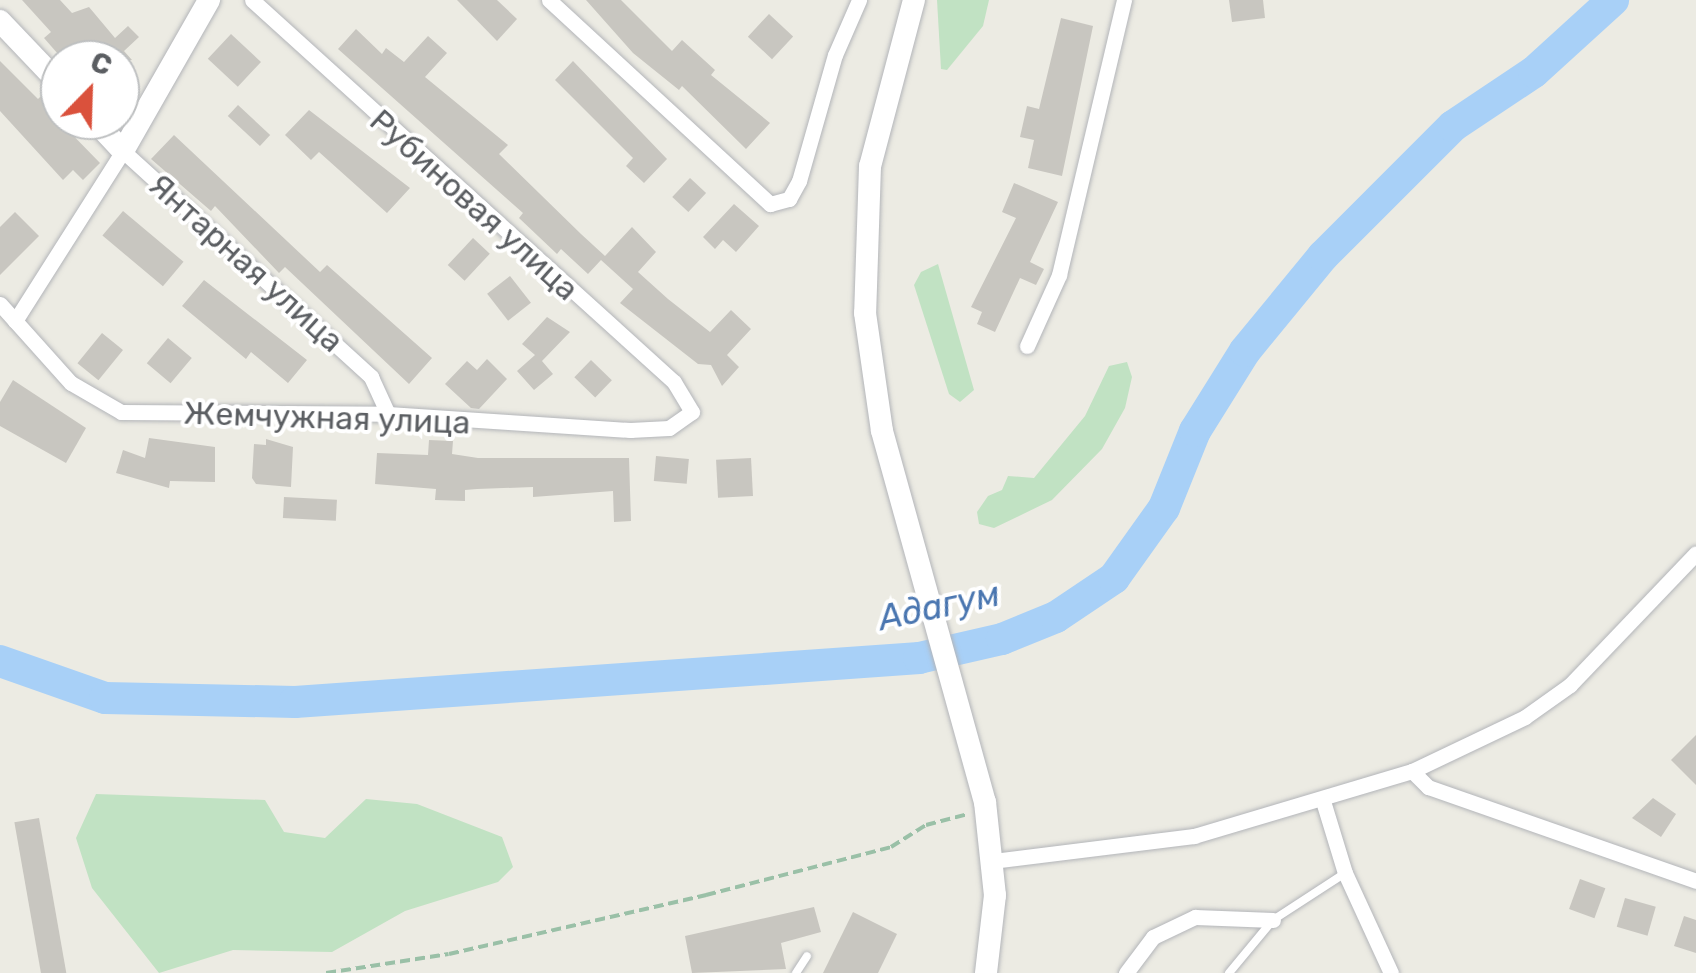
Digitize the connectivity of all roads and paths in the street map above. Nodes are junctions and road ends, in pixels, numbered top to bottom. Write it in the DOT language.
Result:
graph roads {
  1 [pos="209,0"];
  2 [pos="252,0"];
  3 [pos="548,0"];
  4 [pos="859,0"];
  5 [pos="1124,0"];
  6 [pos="909,2"];
  7 [pos="0,21"];
  8 [pos="40,63"];
  9 [pos="113,140"];
  10 [pos="123,151"];
  11 [pos="0,304"];
  12 [pos="16,321"];
  13 [pos="1027,346"];
  14 [pos="692,412"];
  15 [pos="388,414"];
  16 [pos="1696,553"];
  17 [pos="1412,771"];
  18 [pos="1323,801"];
  19 [pos="978,808"];
  20 [pos="994,861"];
  21 [pos="1345,873"];
  22 [pos="1696,881"];
  23 [pos="1273,920"];
  24 [pos="807,956"];
  25 [pos="326,973"];
  26 [pos="796,973"];
  27 [pos="986,973"];
  28 [pos="1126,973"];
  29 [pos="1228,973"];
  30 [pos="1391,973"];
  1 -- 10 [label="main road"];
  2 -- 14 [label="street, Рубиновая улица"];
  3 -- 4 [label="street"];
  5 -- 13 [label="street"];
  6 -- 19 [label="main road"];
  7 -- 8 [label="main road"];
  9 -- 10 [label="main road, Янтарная улица"];
  10 -- 12 [label="street"];
  10 -- 15 [label="street, Янтарная улица"];
  11 -- 12 [label="street, Жемчужная улица"];
  12 -- 15 [label="street, Жемчужная улица"];
  14 -- 15 [label="street, Жемчужная улица"];
  16 -- 17 [label="street"];
  17 -- 18 [label="street"];
  17 -- 22 [label="street"];
  18 -- 20 [label="street"];
  18 -- 21 [label="street"];
  19 -- 20 [label="main road"];
  19 -- 25 [label="path"];
  20 -- 27 [label="main road"];
  21 -- 23 [label="lane"];
  21 -- 30 [label="street"];
  23 -- 28 [label="street"];
  23 -- 29 [label="lane"];
  24 -- 26 [label="lane"];
}
